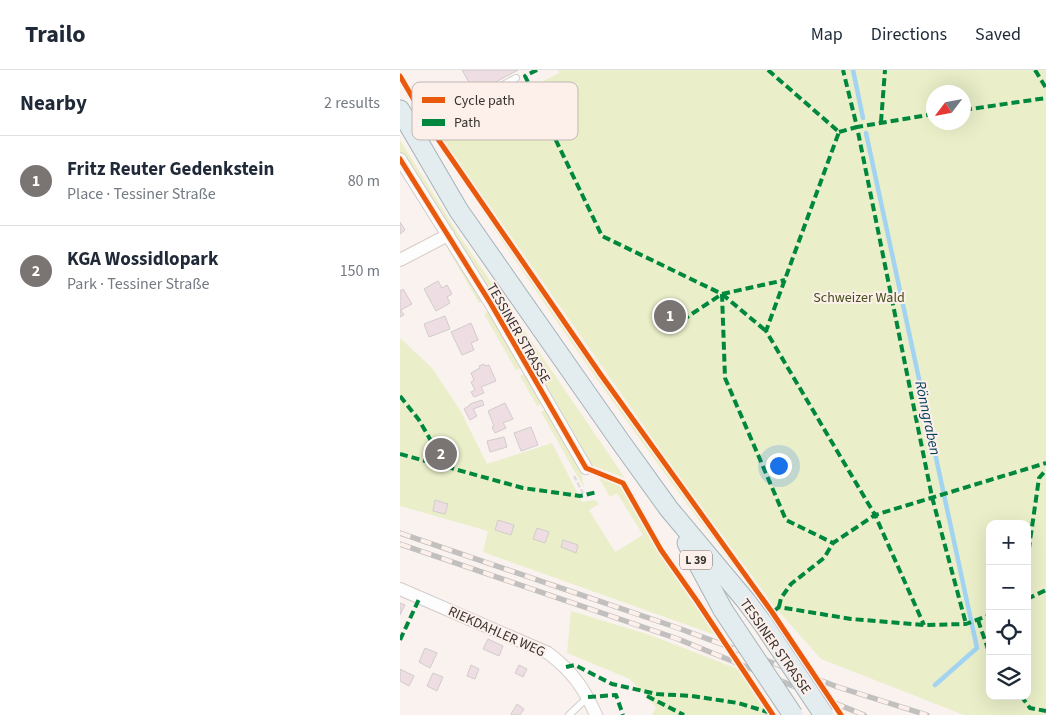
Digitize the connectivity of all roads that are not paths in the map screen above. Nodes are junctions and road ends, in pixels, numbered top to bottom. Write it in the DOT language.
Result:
graph roads {
  1 [pos="516,78"];
  2 [pos="509,82"];
  3 [pos="400,110"];
  4 [pos="412,130"];
  5 [pos="418,140"];
  6 [pos="423,140"];
  7 [pos="420,144"];
  8 [pos="400,158"];
  9 [pos="448,235"];
  10 [pos="400,260"];
  11 [pos="586,468"];
  12 [pos="668,509"];
  13 [pos="400,588"];
  14 [pos="588,697"];
  15 [pos="569,715"];
  16 [pos="596,715"];
  17 [pos="793,715"];
  18 [pos="824,715"];
  1 -- 2 [label="lane"];
  3 -- 4 [label="main road, TESSINER STRASSE / L 39"];
  5 -- 7 [label="main road, TESSINER STRASSE / L 39"];
  6 -- 7 [label="lane"];
  7 -- 12 [label="main road, TESSINER STRASSE / L 39"];
  8 -- 9 [label="street, TESSINER STRASSE"];
  9 -- 10 [label="street"];
  9 -- 11 [label="street, TESSINER STRASSE"];
  12 -- 17 [label="main road, TESSINER STRASSE / L 39, bridge"];
  12 -- 18 [label="main road, TESSINER STRASSE / L 39, bridge"];
  13 -- 14 [label="street, RIEKDAHLER WEG"];
  14 -- 15 [label="lane"];
  14 -- 16 [label="street, RIEKDAHLER WEG"];
}
